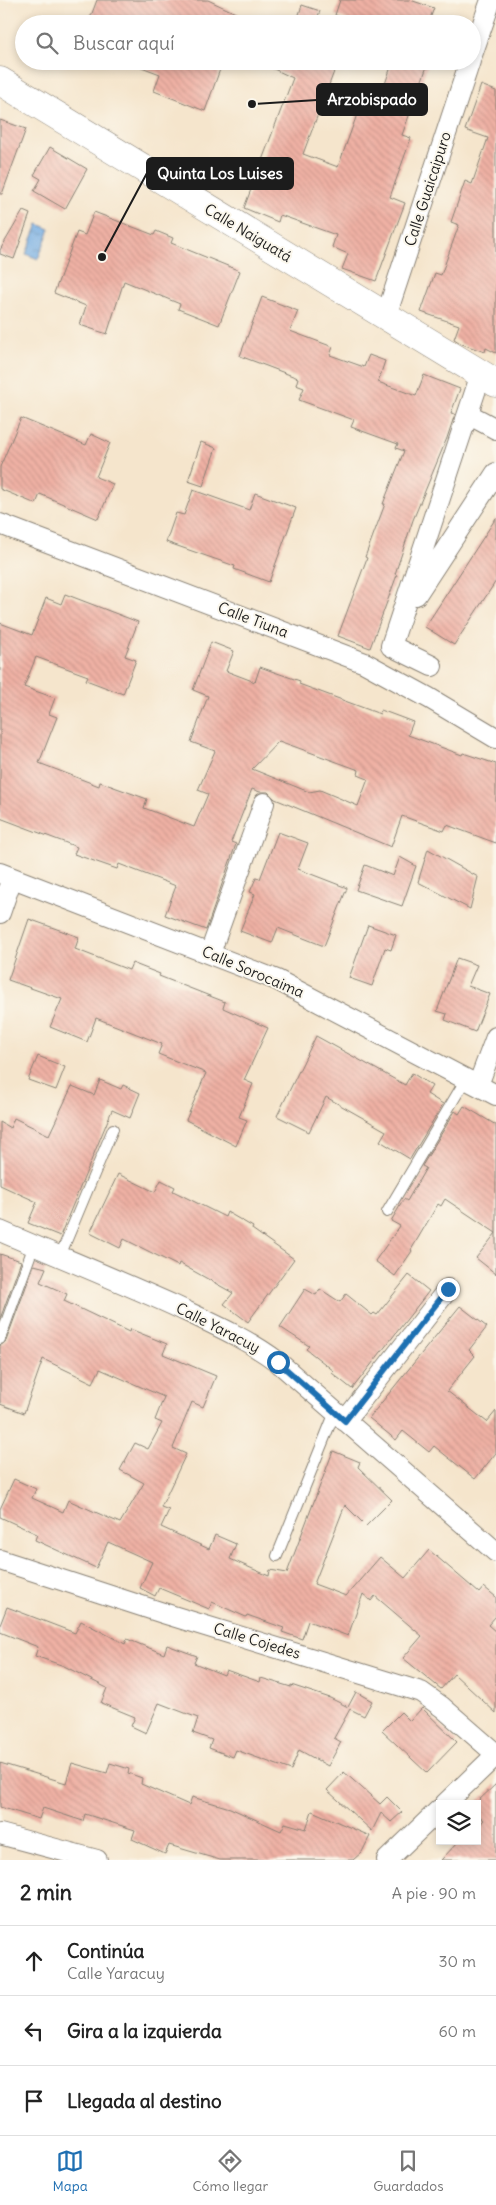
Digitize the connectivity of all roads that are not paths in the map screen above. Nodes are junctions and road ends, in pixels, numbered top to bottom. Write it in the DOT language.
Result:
graph roads {
  1 [pos="490,0"];
  2 [pos="481,28"];
  3 [pos="467,70"];
  4 [pos="0,81"];
  5 [pos="386,316"];
  6 [pos="489,378"];
  7 [pos="468,414"];
  8 [pos="496,429"];
  9 [pos="496,473"];
  10 [pos="0,524"];
  11 [pos="400,618"];
  12 [pos="432,666"];
  13 [pos="496,738"];
  14 [pos="264,803"];
  15 [pos="6,876"];
  16 [pos="0,913"];
  17 [pos="210,953"];
  18 [pos="496,1037"];
  19 [pos="472,1082"];
  20 [pos="496,1095"];
  21 [pos="113,1129"];
  22 [pos="388,1212"];
  23 [pos="0,1231"];
  24 [pos="34,1245"];
  25 [pos="60,1256"];
  26 [pos="448,1289"];
  27 [pos="0,1339"];
  28 [pos="340,1416"];
  29 [pos="496,1552"];
  30 [pos="277,1556"];
  31 [pos="0,1560"];
  32 [pos="496,1754"];
  33 [pos="450,1800"];
  34 [pos="436,1813"];
  35 [pos="0,1834"];
  36 [pos="97,1860"];
  37 [pos="387,1860"];
  1 -- 2 [label="street"];
  3 -- 5 [label="street, Calle Guaicaipuro"];
  4 -- 5 [label="street, Calle Naiguatá"];
  5 -- 6 [label="street, Calle Naiguatá"];
  6 -- 7 [label="street"];
  7 -- 8 [label="street"];
  7 -- 11 [label="street"];
  9 -- 11 [label="street"];
  10 -- 13 [label="street, Calle Tiuna"];
  11 -- 12 [label="street"];
  14 -- 17 [label="street"];
  15 -- 16 [label="street"];
  15 -- 17 [label="street, Calle Sorocaima"];
  17 -- 19 [label="street, Calle Sorocaima"];
  18 -- 19 [label="street"];
  19 -- 20 [label="street, Calle Sorocaima"];
  19 -- 22 [label="lane"];
  21 -- 25 [label="lane"];
  23 -- 24 [label="street, Calle Yaracuy"];
  24 -- 25 [label="street, Calle Yaracuy"];
  24 -- 27 [label="lane"];
  25 -- 28 [label="street, Calle Yaracuy"];
  26 -- 28 [label="street"];
  28 -- 29 [label="street, Calle Yaracuy"];
  28 -- 30 [label="lane"];
  31 -- 32 [label="street, Calle Cojedes"];
  32 -- 33 [label="street"];
  34 -- 37 [label="street"];
  35 -- 36 [label="street"];
}
